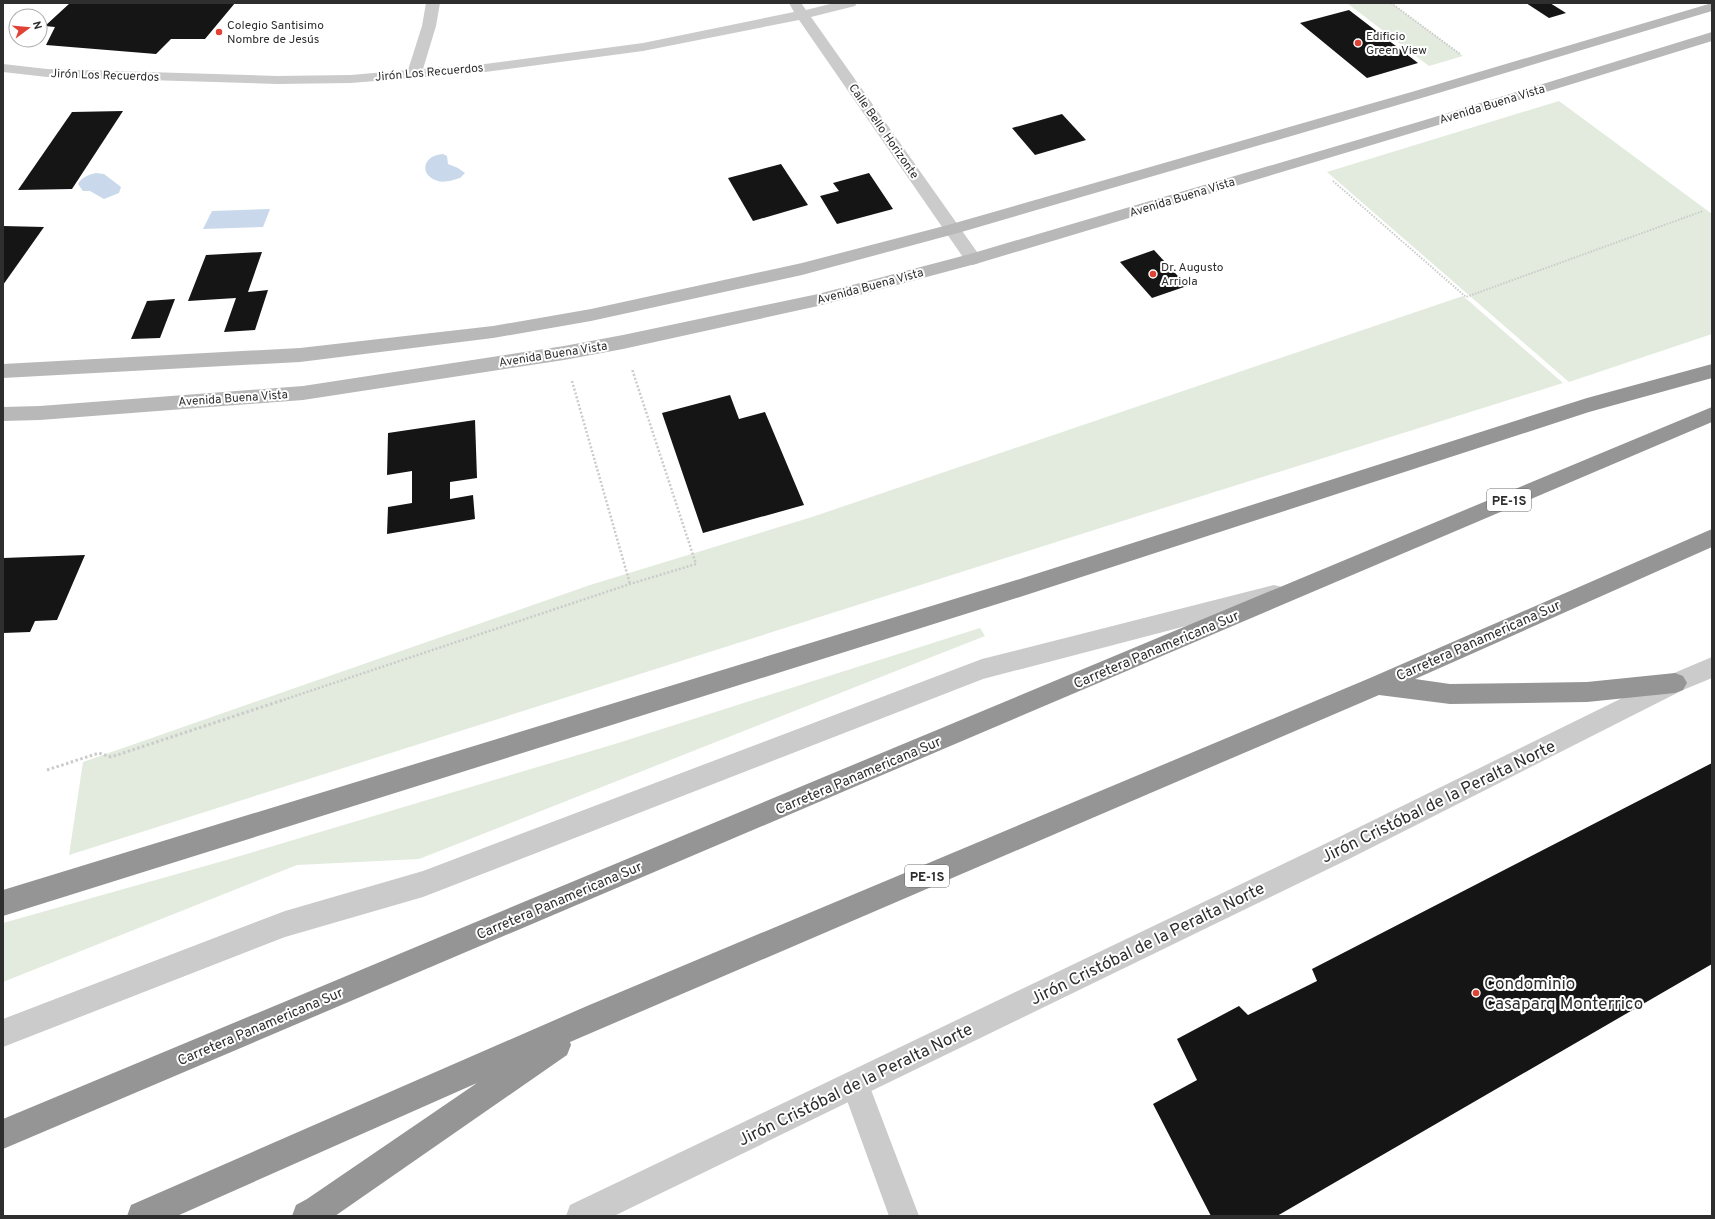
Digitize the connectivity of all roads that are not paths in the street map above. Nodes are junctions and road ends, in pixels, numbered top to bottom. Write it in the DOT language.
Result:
graph roads {
  1 [pos="433,3"];
  2 [pos="850,3"];
  3 [pos="1712,7"];
  4 [pos="798,9"];
  5 [pos="1712,36"];
  6 [pos="3,68"];
  7 [pos="414,74"];
  8 [pos="1427,102"];
  9 [pos="1448,117"];
  10 [pos="952,228"];
  11 [pos="973,259"];
  12 [pos="1712,370"];
  13 [pos="3,371"];
  14 [pos="3,414"];
  15 [pos="1712,414"];
  16 [pos="1712,538"];
  17 [pos="1306,586"];
  18 [pos="1712,666"];
  19 [pos="1675,683"];
  20 [pos="1378,685"];
  21 [pos="3,903"];
  22 [pos="598,1016"];
  23 [pos="3,1033"];
  24 [pos="855,1084"];
  25 [pos="3,1134"];
  26 [pos="142,1216"];
  27 [pos="307,1216"];
  28 [pos="581,1216"];
  29 [pos="904,1216"];
  1 -- 7 [label="street"];
  2 -- 4 [label="street, Jirón Los Recuerdos"];
  3 -- 8 [label="main road"];
  4 -- 7 [label="street, Jirón Los Recuerdos"];
  4 -- 10 [label="street, Calle Bello Horizonte"];
  5 -- 9 [label="main road, Avenida Buena Vista"];
  6 -- 7 [label="street, Jirón Los Recuerdos"];
  8 -- 9 [label="main road"];
  8 -- 10 [label="main road"];
  9 -- 11 [label="main road, Avenida Buena Vista"];
  10 -- 11 [label="street, Calle Bello Horizonte"];
  10 -- 13 [label="main road"];
  11 -- 14 [label="main road, Avenida Buena Vista"];
  12 -- 21 [label="highway"];
  15 -- 17 [label="highway, Carretera Panamericana Sur / PE-1S"];
  16 -- 20 [label="highway, Carretera Panamericana Sur / PE-1S"];
  17 -- 23 [label="street"];
  17 -- 25 [label="highway, Carretera Panamericana Sur / PE-1S"];
  18 -- 19 [label="street, Jirón Cristóbal de la Peralta Norte"];
  19 -- 20 [label="highway"];
  19 -- 24 [label="street, Jirón Cristóbal de la Peralta Norte"];
  20 -- 22 [label="highway, Carretera Panamericana Sur / PE-1S"];
  22 -- 26 [label="highway, Carretera Panamericana Sur / PE-1S"];
  22 -- 27 [label="highway"];
  24 -- 28 [label="street, Jirón Cristóbal de la Peralta Norte"];
  24 -- 29 [label="street"];
}
